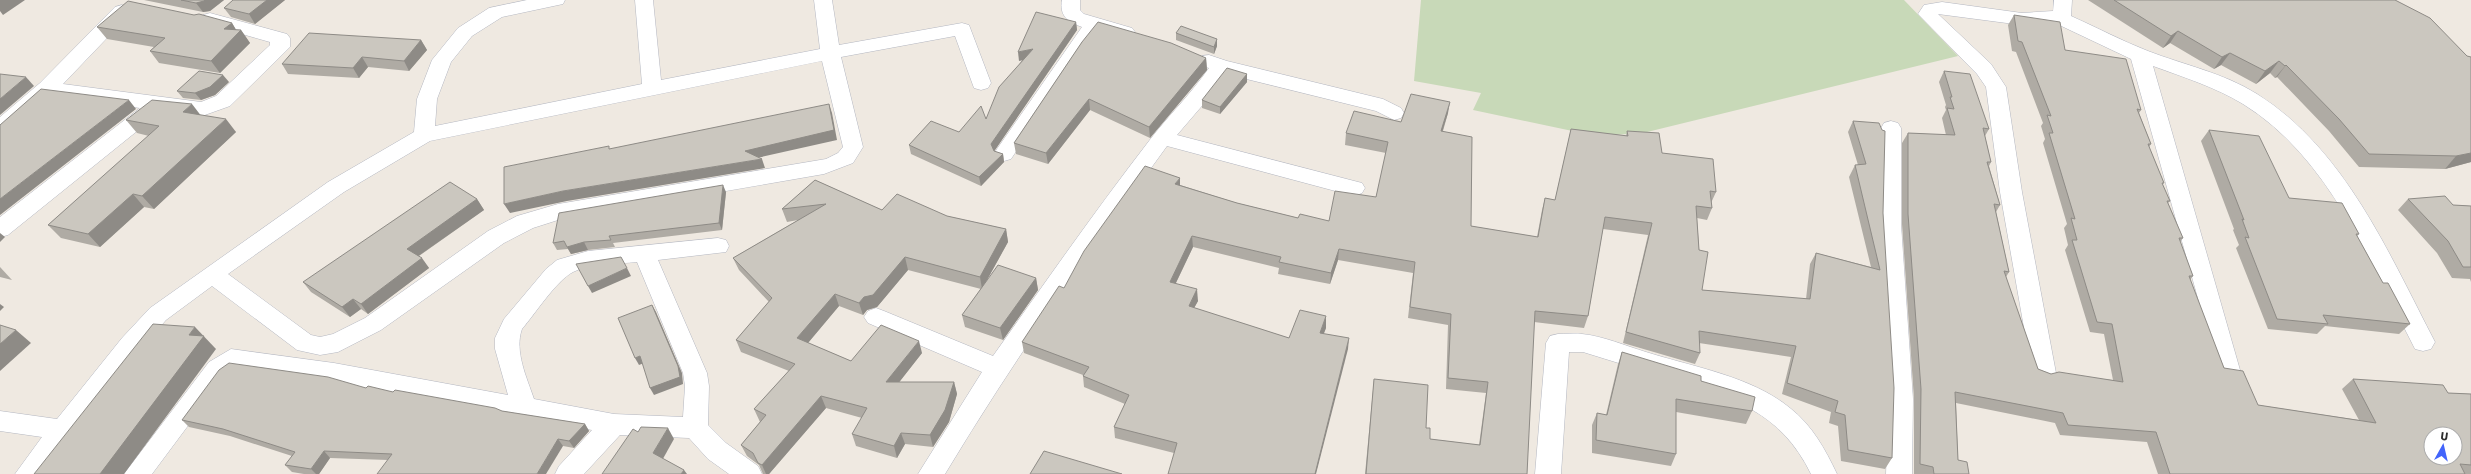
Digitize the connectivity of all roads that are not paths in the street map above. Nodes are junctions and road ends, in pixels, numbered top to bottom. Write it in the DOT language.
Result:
graph roads {
  1 [pos="556,0"];
  2 [pos="644,0"];
  3 [pos="824,0"];
  4 [pos="1071,0"];
  5 [pos="125,3"];
  6 [pos="228,8"];
  7 [pos="2060,9"];
  8 [pos="189,18"];
  9 [pos="210,19"];
  10 [pos="1095,23"];
  11 [pos="1144,38"];
  12 [pos="830,53"];
  13 [pos="1190,53"];
  14 [pos="2140,55"];
  15 [pos="1221,66"];
  16 [pos="981,83"];
  17 [pos="47,88"];
  18 [pos="652,88"];
  19 [pos="158,104"];
  20 [pos="1394,113"];
  21 [pos="1,126"];
  22 [pos="1891,128"];
  23 [pos="424,135"];
  24 [pos="1162,138"];
  25 [pos="1004,154"];
  26 [pos="1354,188"];
  27 [pos="0,229"];
  28 [pos="718,246"];
  29 [pos="644,253"];
  30 [pos="212,274"];
  31 [pos="876,317"];
  32 [pos="2423,342"];
  33 [pos="998,368"];
  34 [pos="2228,370"];
  35 [pos="2044,373"];
  36 [pos="524,407"];
  37 [pos="0,421"];
  38 [pos="614,424"];
  39 [pos="694,428"];
  40 [pos="65,430"];
  41 [pos="28,474"];
  42 [pos="137,474"];
  43 [pos="568,474"];
  44 [pos="749,474"];
  45 [pos="931,474"];
  46 [pos="1548,474"];
  47 [pos="1824,474"];
  48 [pos="1899,474"];
  1 -- 23 [label="street"];
  2 -- 18 [label="street"];
  3 -- 12 [label="street"];
  4 -- 10 [label="street"];
  5 -- 17 [label="street"];
  6 -- 9 [label="street"];
  7 -- 14 [label="street"];
  7 -- 35 [label="street"];
  8 -- 9 [label="street"];
  9 -- 19 [label="street"];
  10 -- 11 [label="street"];
  10 -- 25 [label="street"];
  12 -- 16 [label="street"];
  12 -- 18 [label="street"];
  12 -- 30 [label="street"];
  13 -- 15 [label="street"];
  14 -- 32 [label="street"];
  14 -- 34 [label="street"];
  15 -- 20 [label="street"];
  15 -- 24 [label="street"];
  17 -- 19 [label="street"];
  17 -- 21 [label="street"];
  18 -- 23 [label="street"];
  19 -- 27 [label="street"];
  22 -- 48 [label="street"];
  23 -- 30 [label="street"];
  24 -- 26 [label="street"];
  24 -- 33 [label="street"];
  28 -- 29 [label="street"];
  29 -- 36 [label="street"];
  29 -- 39 [label="street"];
  30 -- 40 [label="street"];
  31 -- 33 [label="street"];
  33 -- 45 [label="street"];
  36 -- 38 [label="street"];
  36 -- 42 [label="street"];
  37 -- 40 [label="street"];
  38 -- 39 [label="street"];
  38 -- 43 [label="street"];
  39 -- 44 [label="street"];
  40 -- 41 [label="street"];
  46 -- 47 [label="street"];
}
